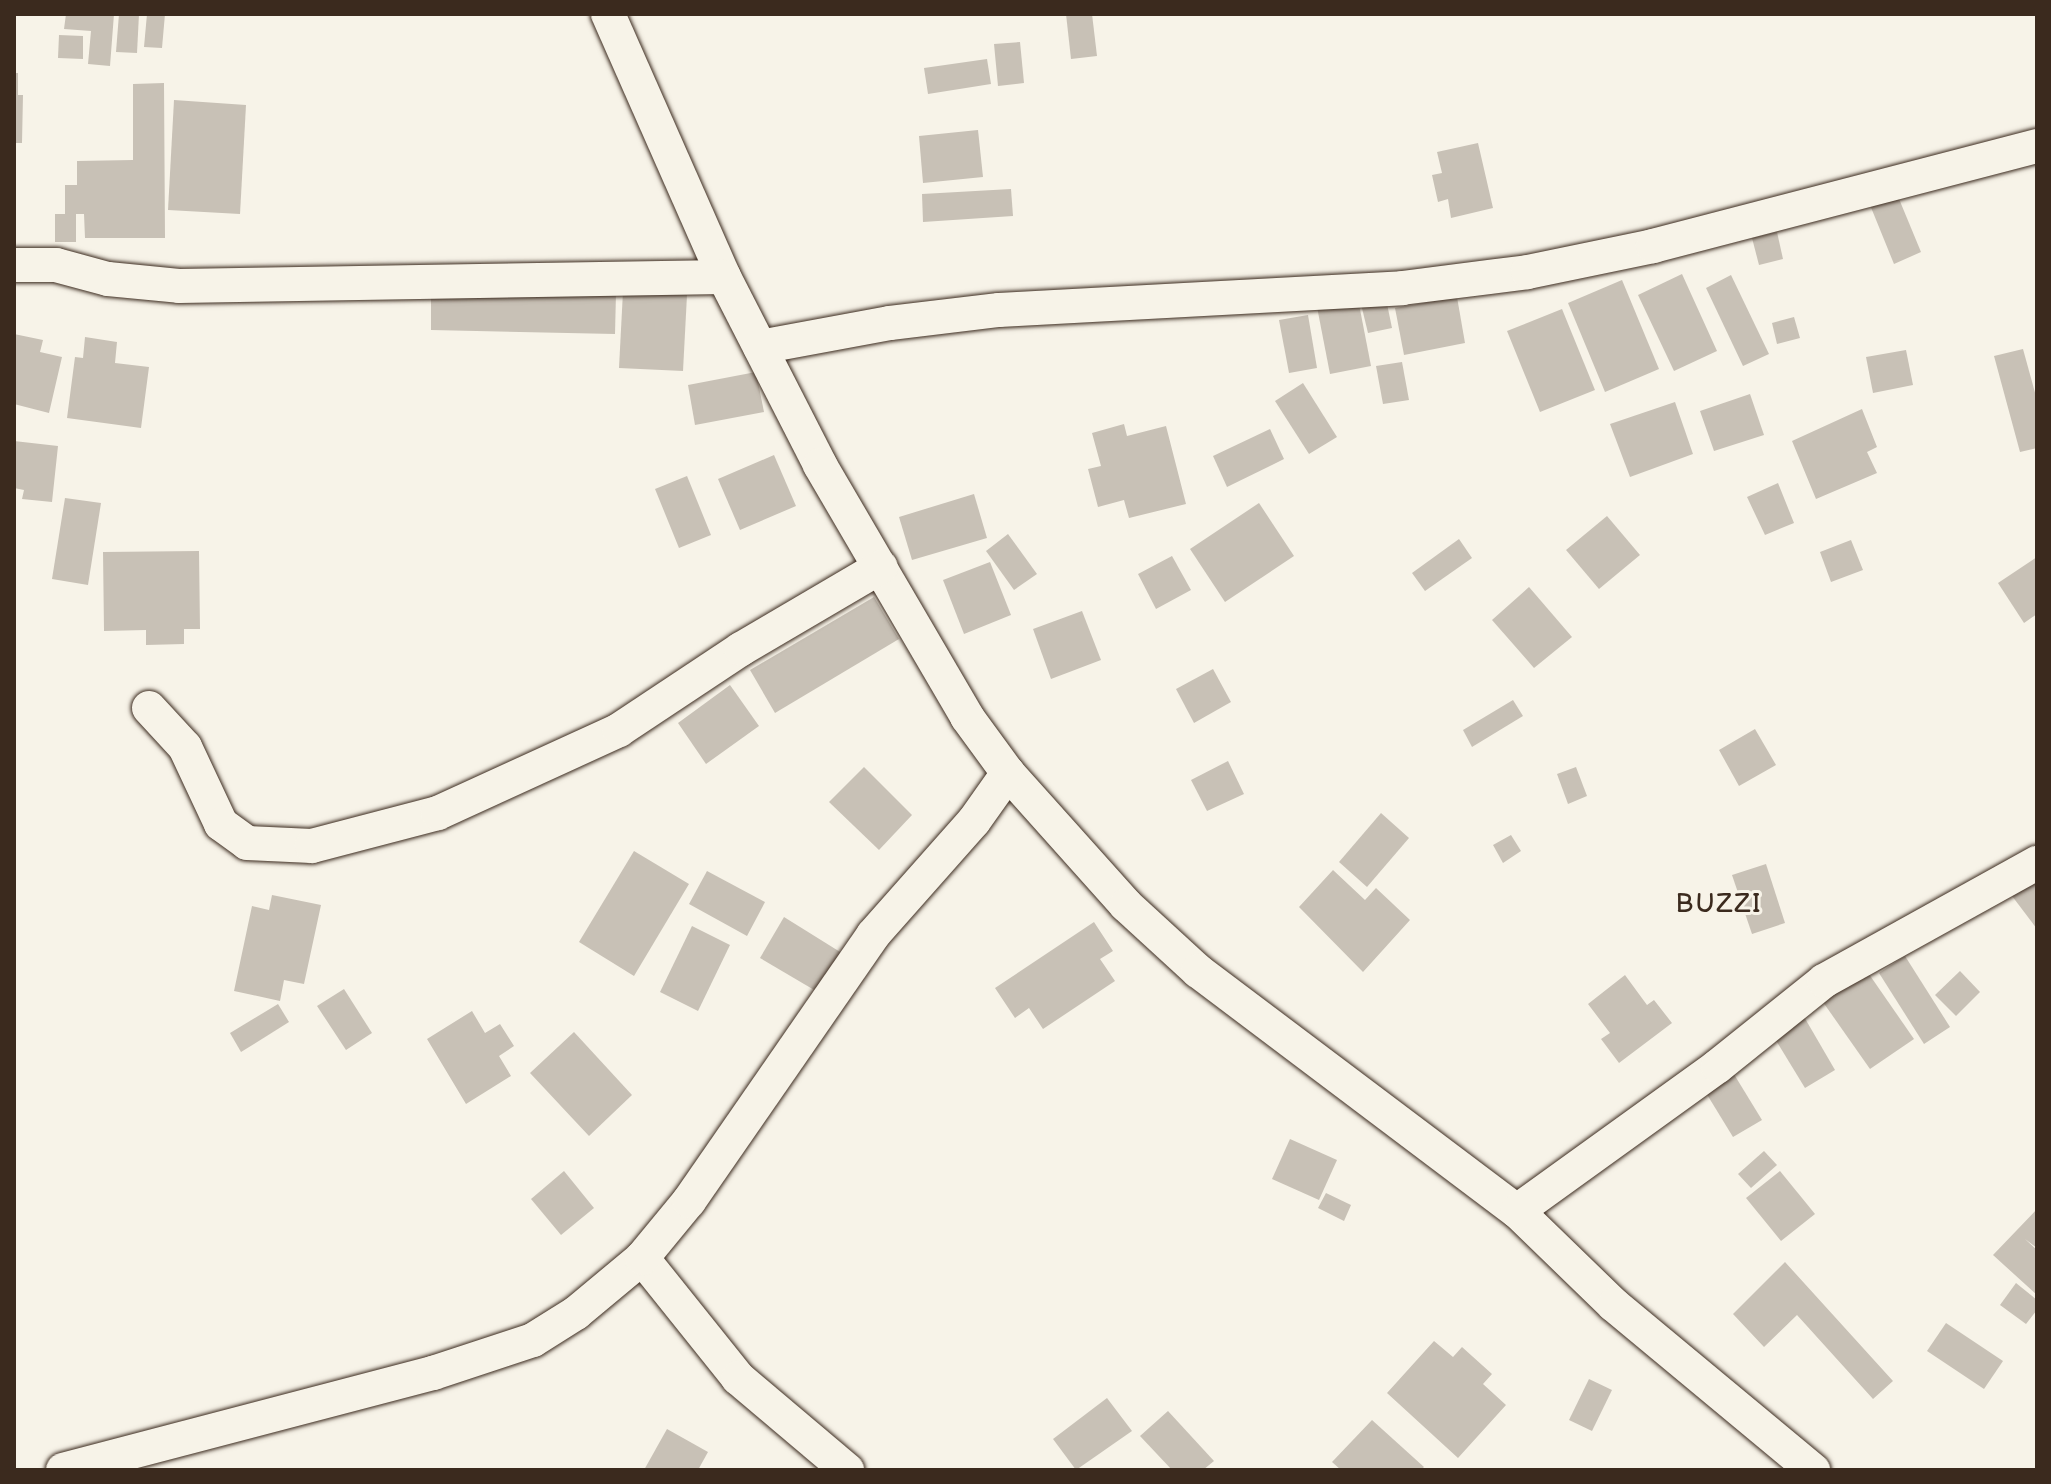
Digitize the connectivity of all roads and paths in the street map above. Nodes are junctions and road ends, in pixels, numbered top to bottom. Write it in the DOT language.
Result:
graph roads {
  1 [pos="608,14"];
  2 [pos="2037,146"];
  3 [pos="14,265"];
  4 [pos="724,277"];
  5 [pos="760,347"];
  6 [pos="881,567"];
  7 [pos="149,708"];
  8 [pos="1008,773"];
  9 [pos="2037,863"];
  10 [pos="1517,1211"];
  11 [pos="642,1258"];
  12 [pos="63,1470"];
  13 [pos="847,1470"];
  14 [pos="1813,1470"];
  1 -- 4 [label="street"];
  2 -- 5 [label="street"];
  3 -- 4 [label="street"];
  4 -- 5 [label="street"];
  5 -- 6 [label="street"];
  6 -- 7 [label="street"];
  6 -- 8 [label="street"];
  8 -- 10 [label="street"];
  8 -- 11 [label="street"];
  9 -- 10 [label="street"];
  10 -- 14 [label="street"];
  11 -- 12 [label="street"];
  11 -- 13 [label="street"];
}
